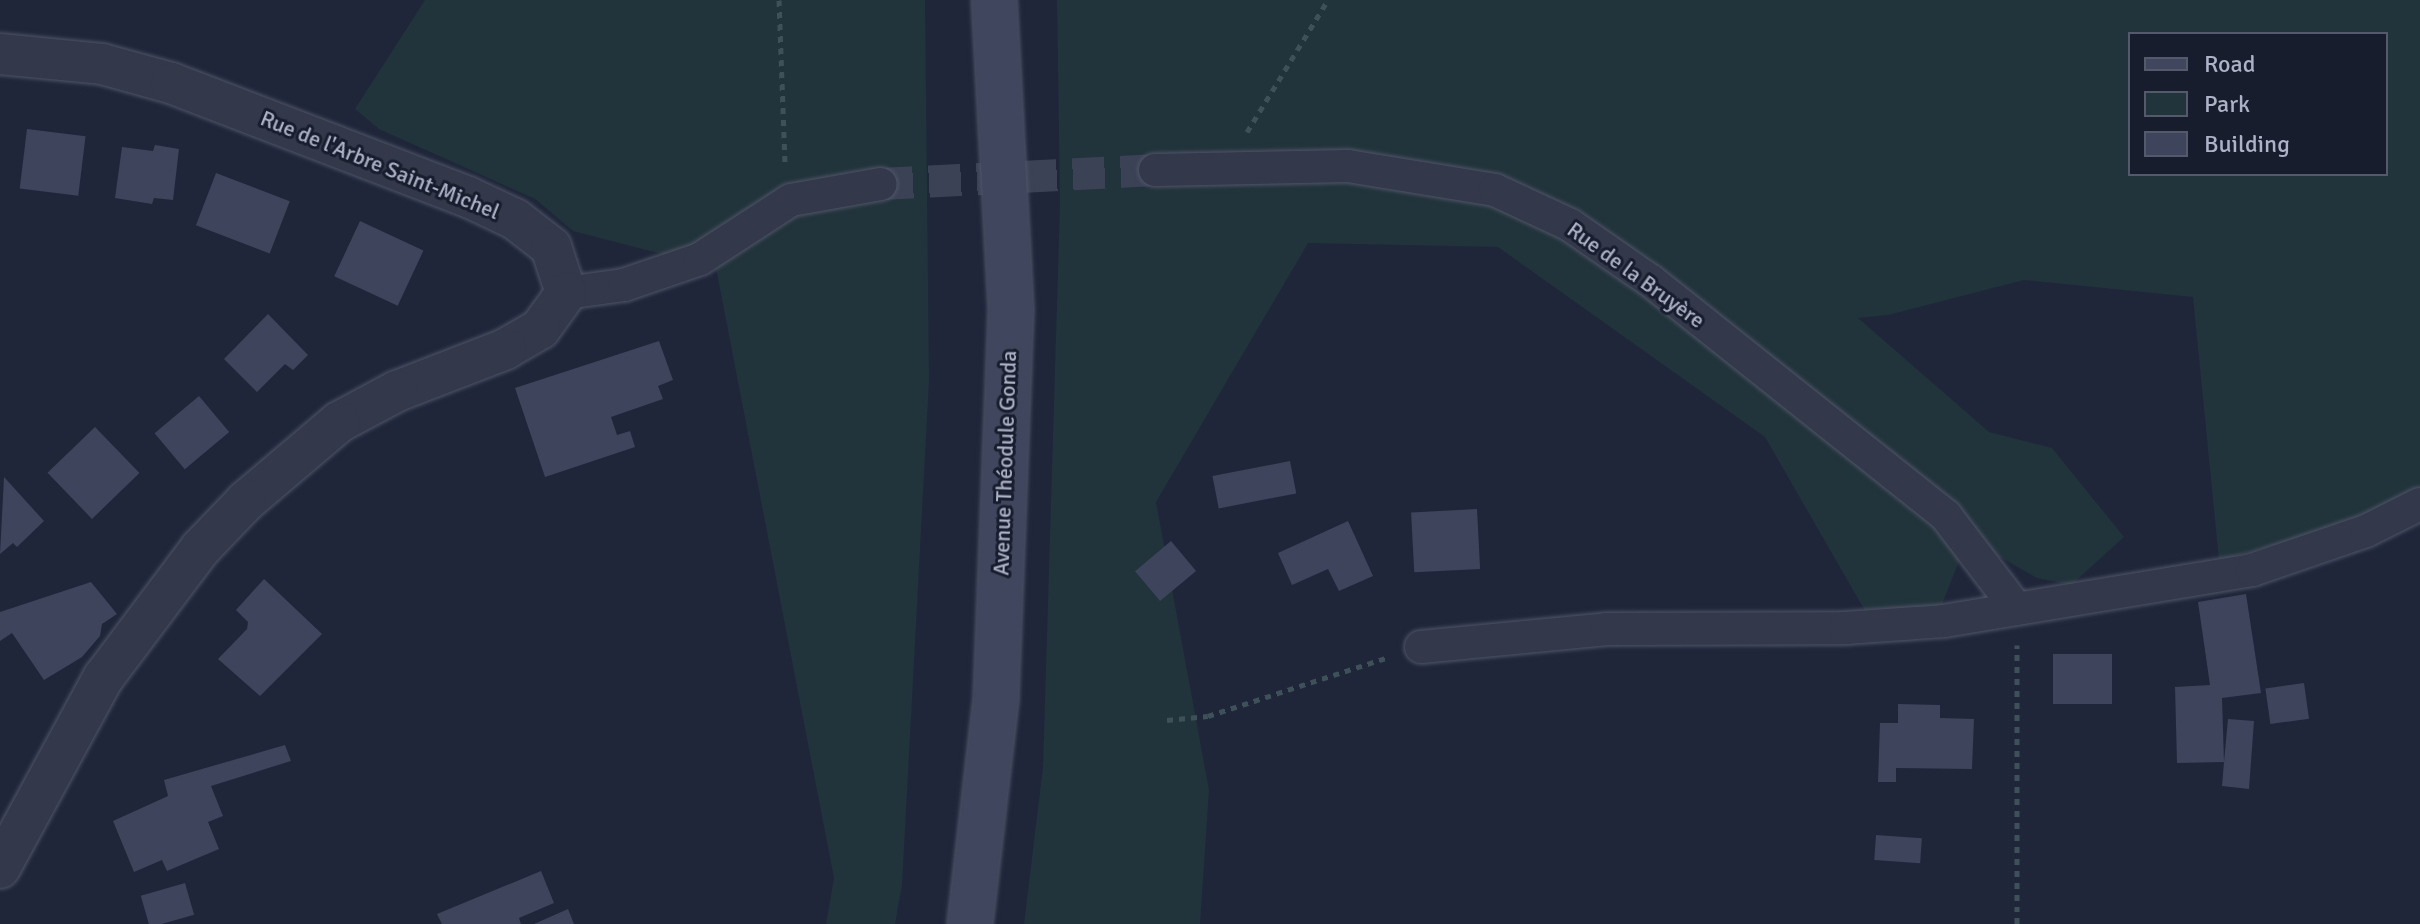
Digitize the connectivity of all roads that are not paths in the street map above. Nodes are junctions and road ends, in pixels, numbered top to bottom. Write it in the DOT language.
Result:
graph roads {
  1 [pos="994,0"];
  2 [pos="0,54"];
  3 [pos="1155,170"];
  4 [pos="881,184"];
  5 [pos="566,293"];
  6 [pos="2420,504"];
  7 [pos="2016,608"];
  8 [pos="1421,647"];
  9 [pos="0,868"];
  10 [pos="970,924"];
  1 -- 10 [label="main road, Avenue Théodule Gonda"];
  2 -- 5 [label="street, Rue de l'Arbre Saint-Michel"];
  3 -- 7 [label="street, Rue de la Bruyère"];
  4 -- 5 [label="street"];
  5 -- 9 [label="street"];
  6 -- 7 [label="street"];
  7 -- 8 [label="street"];
}
